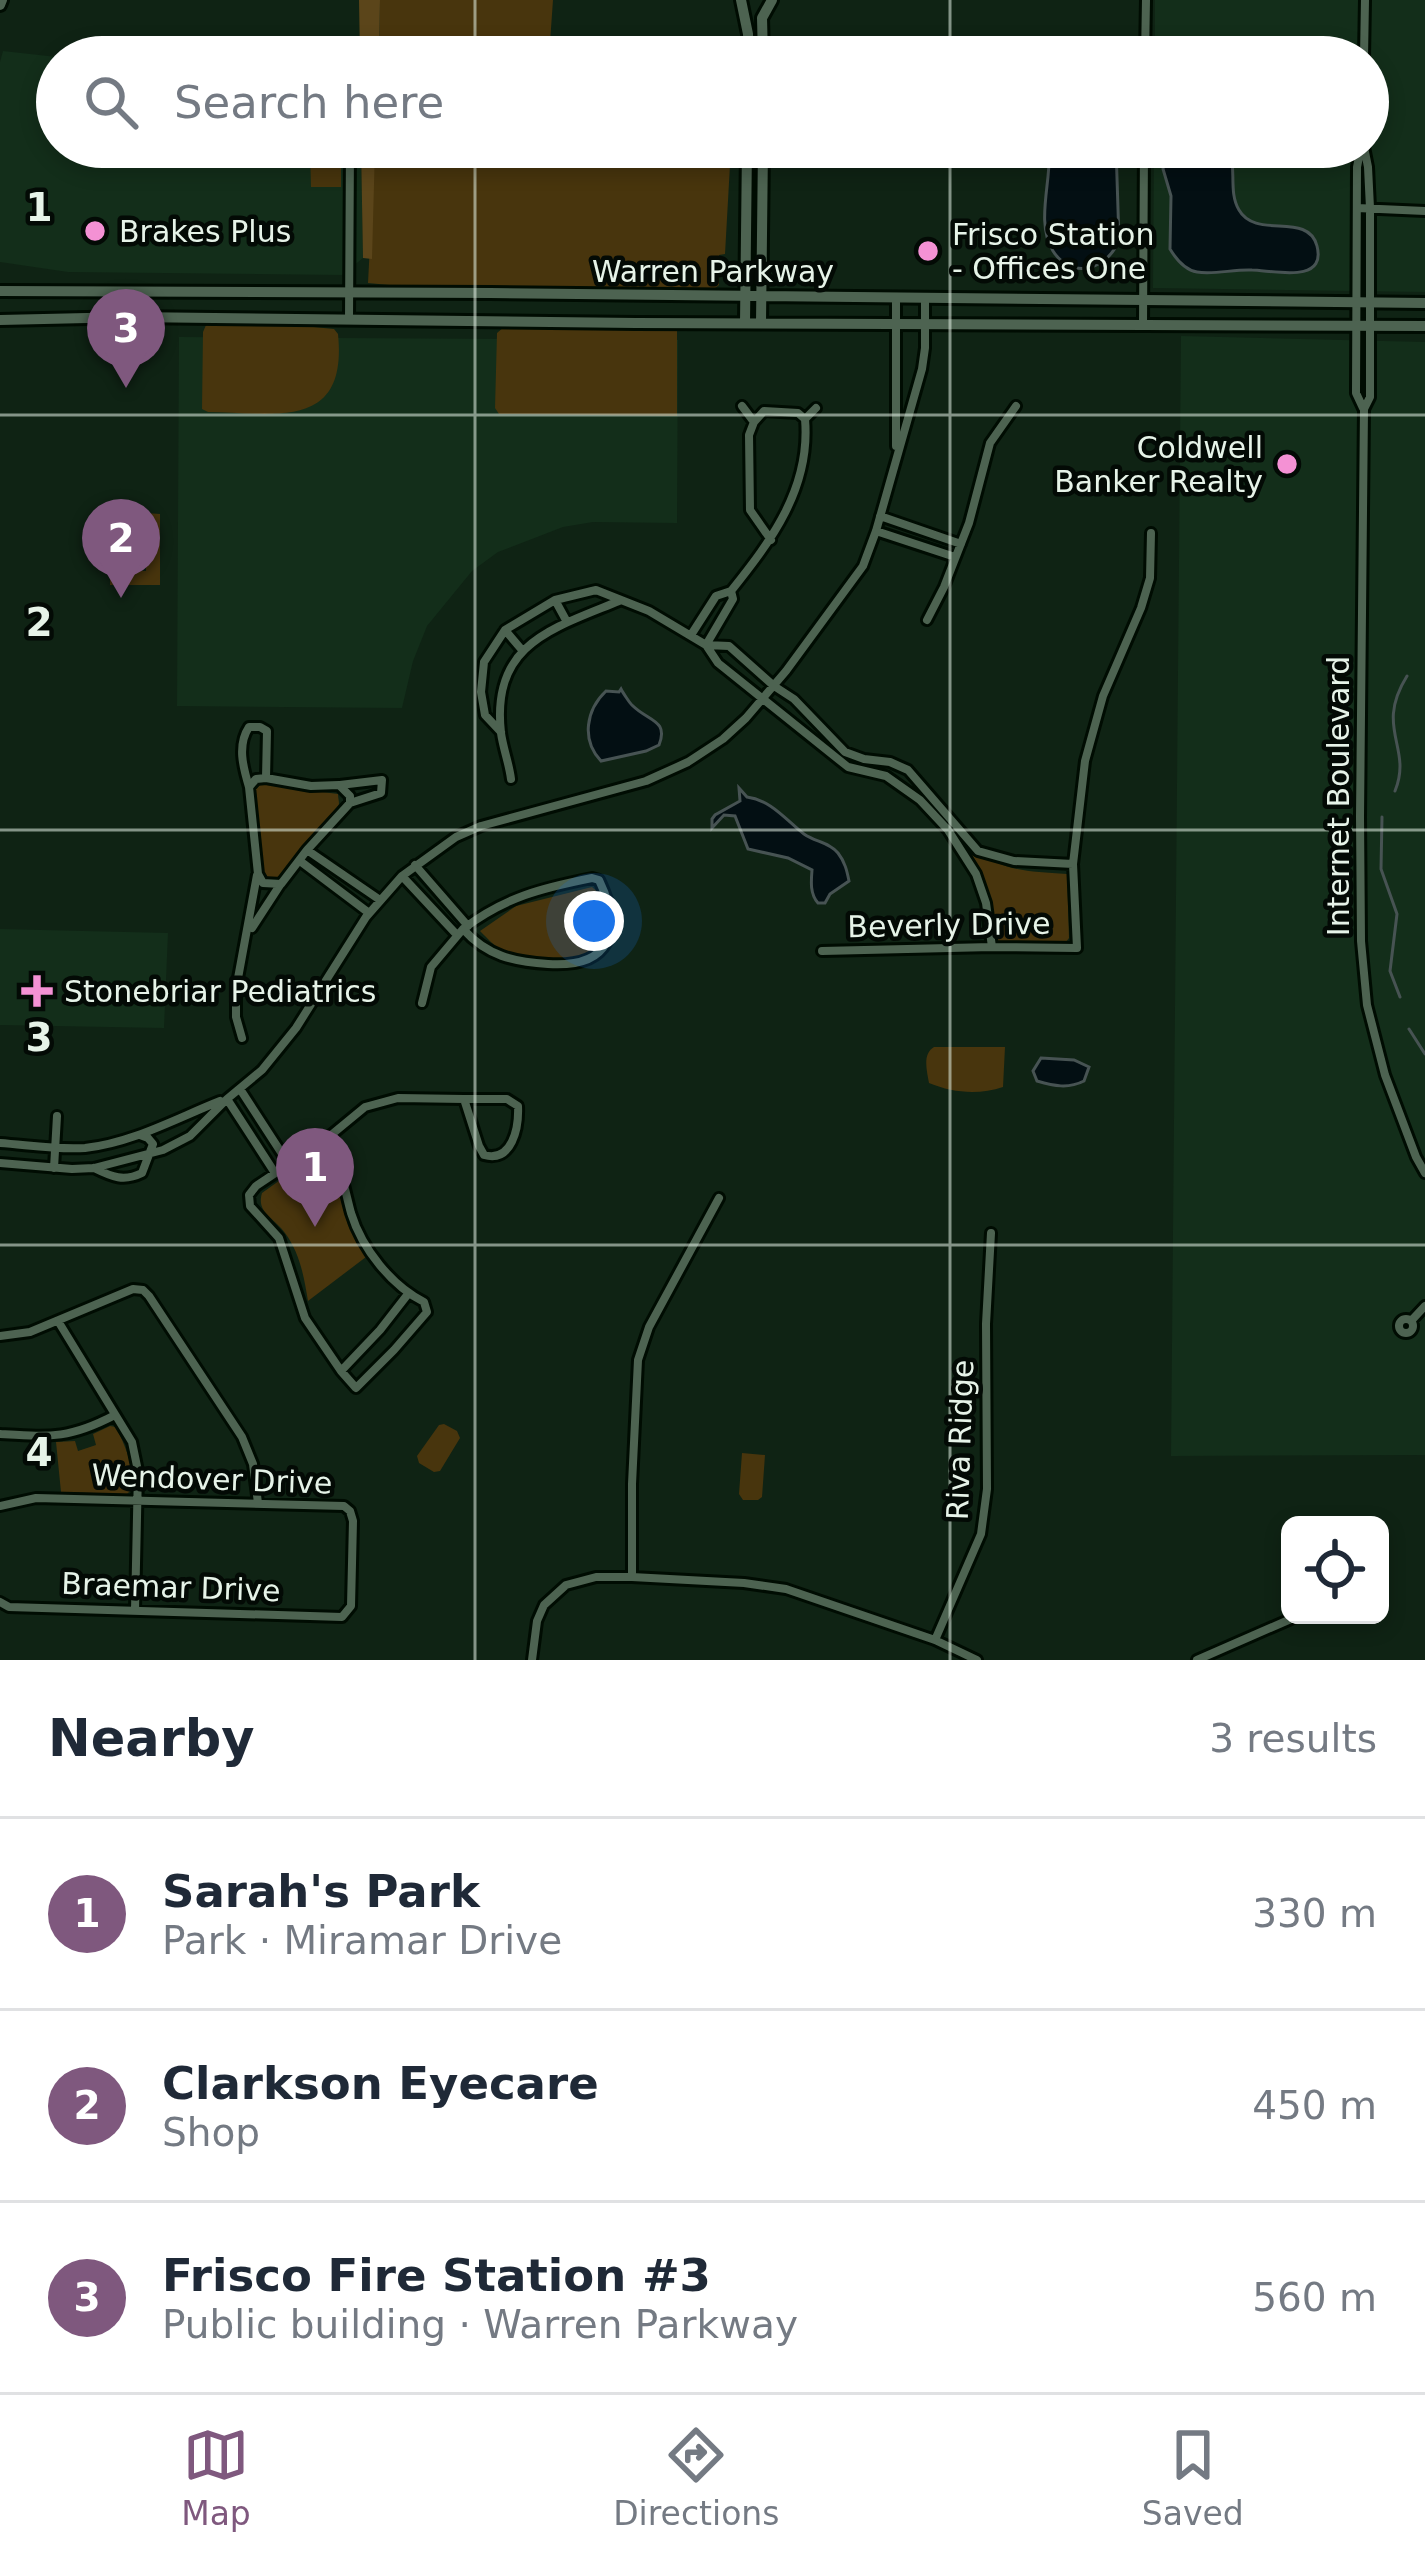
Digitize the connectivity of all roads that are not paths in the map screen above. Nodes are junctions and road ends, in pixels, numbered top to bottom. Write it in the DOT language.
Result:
graph roads {
  1 [pos="744,0"];
  2 [pos="770,0"];
  3 [pos="1146,0"];
  4 [pos="1365,0"];
  5 [pos="748,36"];
  6 [pos="762,36"];
  7 [pos="1145,36"];
  8 [pos="1364,36"];
  9 [pos="350,168"];
  10 [pos="747,168"];
  11 [pos="764,168"];
  12 [pos="1144,168"];
  13 [pos="1357,168"];
  14 [pos="1368,168"];
  15 [pos="1357,208"];
  16 [pos="1370,208"];
  17 [pos="1425,211"];
  18 [pos="0,291"];
  19 [pos="133,292"];
  20 [pos="348,292"];
  21 [pos="490,293"];
  22 [pos="745,296"];
  23 [pos="761,296"];
  24 [pos="896,297"];
  25 [pos="925,298"];
  26 [pos="1143,300"];
  27 [pos="1363,302"];
  28 [pos="1425,303"];
  29 [pos="131,316"];
  30 [pos="0,320"];
  31 [pos="349,320"];
  32 [pos="492,321"];
  33 [pos="745,323"];
  34 [pos="761,323"];
  35 [pos="897,324"];
  36 [pos="926,324"];
  37 [pos="1142,325"];
  38 [pos="1362,325"];
  39 [pos="1425,326"];
  40 [pos="897,382"];
  41 [pos="918,385"];
  42 [pos="742,406"];
  43 [pos="1016,406"];
  44 [pos="816,408"];
  45 [pos="805,419"];
  46 [pos="754,422"];
  47 [pos="896,454"];
  48 [pos="880,516"];
  49 [pos="876,531"];
  50 [pos="1151,533"];
  51 [pos="771,540"];
  52 [pos="961,544"];
  53 [pos="956,557"];
  54 [pos="731,591"];
  55 [pos="555,600"];
  56 [pos="619,601"];
  57 [pos="927,620"];
  58 [pos="567,622"];
  59 [pos="505,630"];
  60 [pos="691,635"];
  61 [pos="706,644"];
  62 [pos="522,650"];
  63 [pos="774,686"];
  64 [pos="762,700"];
  65 [pos="501,732"];
  66 [pos="266,778"];
  67 [pos="511,779"];
  68 [pos="339,785"];
  69 [pos="250,787"];
  70 [pos="350,803"];
  71 [pos="307,850"];
  72 [pos="300,861"];
  73 [pos="1073,864"];
  74 [pos="415,865"];
  75 [pos="258,874"];
  76 [pos="402,876"];
  77 [pos="281,884"];
  78 [pos="380,900"];
  79 [pos="369,914"];
  80 [pos="463,930"];
  81 [pos="248,934"];
  82 [pos="992,947"];
  83 [pos="822,951"];
  84 [pos="422,1003"];
  85 [pos="242,1038"];
  86 [pos="240,1089"];
  87 [pos="227,1099"];
  88 [pos="464,1099"];
  89 [pos="56,1116"];
  90 [pos="139,1134"];
  91 [pos="325,1140"];
  92 [pos="0,1143"];
  93 [pos="55,1148"];
  94 [pos="151,1153"];
  95 [pos="0,1162"];
  96 [pos="288,1163"];
  97 [pos="54,1168"];
  98 [pos="94,1168"];
  99 [pos="275,1172"];
  100 [pos="1425,1173"];
  101 [pos="719,1198"];
  102 [pos="991,1234"];
  103 [pos="408,1294"];
  104 [pos="1425,1306"];
  105 [pos="1411,1321"];
  106 [pos="58,1322"];
  107 [pos="0,1336"];
  108 [pos="340,1371"];
  109 [pos="116,1415"];
  110 [pos="0,1434"];
  111 [pos="139,1500"];
  112 [pos="257,1503"];
  113 [pos="0,1506"];
  114 [pos="632,1577"];
  115 [pos="0,1602"];
  116 [pos="135,1610"];
  117 [pos="342,1617"];
  118 [pos="1281,1623"];
  119 [pos="935,1640"];
  120 [pos="532,1660"];
  121 [pos="977,1660"];
  122 [pos="1197,1660"];
  1 -- 2 [label="main road"];
  1 -- 5 [label="main road"];
  2 -- 6 [label="main road"];
  3 -- 7 [label="street"];
  4 -- 8 [label="street"];
  9 -- 20 [label="street"];
  10 -- 22 [label="main road"];
  11 -- 23 [label="main road"];
  12 -- 26 [label="street"];
  13 -- 15 [label="street"];
  14 -- 16 [label="street"];
  15 -- 16 [label="street"];
  15 -- 27 [label="street"];
  16 -- 17 [label="street"];
  16 -- 27 [label="street"];
  18 -- 19 [label="main road, Warren Parkway"];
  19 -- 20 [label="main road, Warren Parkway"];
  19 -- 29 [label="main road"];
  20 -- 21 [label="main road, Warren Parkway"];
  20 -- 31 [label="street"];
  21 -- 22 [label="main road, Warren Parkway"];
  21 -- 32 [label="main road"];
  22 -- 23 [label="main road, Warren Parkway"];
  22 -- 33 [label="main road"];
  23 -- 24 [label="main road, Warren Parkway"];
  23 -- 34 [label="main road"];
  24 -- 25 [label="main road, Warren Parkway"];
  24 -- 35 [label="street"];
  25 -- 26 [label="main road, Warren Parkway"];
  25 -- 36 [label="street"];
  26 -- 27 [label="main road, Warren Parkway"];
  26 -- 37 [label="street"];
  27 -- 28 [label="main road, Warren Parkway"];
  27 -- 38 [label="street, Internet Boulevard"];
  29 -- 30 [label="main road, Warren Parkway"];
  29 -- 31 [label="main road, Warren Parkway"];
  31 -- 32 [label="main road, Warren Parkway"];
  32 -- 33 [label="main road, Warren Parkway"];
  33 -- 34 [label="main road, Warren Parkway"];
  34 -- 35 [label="main road, Warren Parkway"];
  35 -- 36 [label="main road, Warren Parkway"];
  35 -- 40 [label="street"];
  36 -- 37 [label="main road, Warren Parkway"];
  36 -- 41 [label="street"];
  37 -- 38 [label="main road, Warren Parkway"];
  38 -- 39 [label="main road, Warren Parkway"];
  38 -- 100 [label="street, Internet Boulevard"];
  40 -- 41 [label="street"];
  40 -- 47 [label="street"];
  41 -- 47 [label="street"];
  42 -- 46 [label="street"];
  43 -- 52 [label="street"];
  44 -- 45 [label="street"];
  45 -- 46 [label="street"];
  45 -- 51 [label="street"];
  46 -- 51 [label="street"];
  47 -- 48 [label="street"];
  48 -- 49 [label="street"];
  48 -- 52 [label="street"];
  49 -- 53 [label="street"];
  49 -- 63 [label="street"];
  50 -- 73 [label="street"];
  51 -- 54 [label="street"];
  52 -- 53 [label="street"];
  53 -- 57 [label="street"];
  54 -- 60 [label="street"];
  54 -- 61 [label="street"];
  55 -- 56 [label="street"];
  55 -- 58 [label="street"];
  55 -- 59 [label="street"];
  56 -- 58 [label="street"];
  56 -- 60 [label="street"];
  58 -- 62 [label="street"];
  59 -- 62 [label="street"];
  59 -- 65 [label="street"];
  60 -- 61 [label="street"];
  61 -- 63 [label="street"];
  61 -- 64 [label="street"];
  62 -- 65 [label="street"];
  63 -- 64 [label="street"];
  63 -- 73 [label="street"];
  64 -- 74 [label="street"];
  64 -- 82 [label="street"];
  65 -- 67 [label="street"];
  66 -- 68 [label="street"];
  66 -- 69 [label="street"];
  66 -- 69 [label="street"];
  68 -- 70 [label="street"];
  68 -- 70 [label="street"];
  69 -- 75 [label="street"];
  70 -- 71 [label="street"];
  71 -- 72 [label="street"];
  71 -- 78 [label="street"];
  72 -- 77 [label="street"];
  72 -- 79 [label="street"];
  73 -- 82 [label="street, Beverly Drive"];
  74 -- 76 [label="street"];
  74 -- 80 [label="street"];
  75 -- 77 [label="street"];
  75 -- 81 [label="street"];
  76 -- 78 [label="street"];
  76 -- 80 [label="street"];
  77 -- 81 [label="street"];
  78 -- 79 [label="street"];
  79 -- 86 [label="street"];
  80 -- 80 [label="street"];
  80 -- 84 [label="street"];
  81 -- 85 [label="street"];
  82 -- 83 [label="street, Beverly Drive"];
  86 -- 87 [label="street"];
  86 -- 96 [label="street"];
  87 -- 90 [label="street"];
  87 -- 94 [label="street"];
  87 -- 99 [label="street"];
  88 -- 88 [label="street"];
  88 -- 91 [label="street"];
  89 -- 93 [label="street"];
  90 -- 93 [label="street"];
  90 -- 94 [label="street"];
  91 -- 96 [label="street"];
  91 -- 103 [label="street"];
  92 -- 93 [label="street"];
  93 -- 97 [label="street"];
  94 -- 98 [label="street"];
  94 -- 98 [label="street"];
  95 -- 97 [label="street"];
  96 -- 99 [label="street"];
  97 -- 98 [label="street"];
  99 -- 108 [label="street"];
  101 -- 114 [label="street"];
  102 -- 119 [label="street, Riva Ridge"];
  103 -- 108 [label="street"];
  103 -- 108 [label="street"];
  104 -- 105 [label="street"];
  106 -- 107 [label="street"];
  106 -- 109 [label="street"];
  106 -- 112 [label="street"];
  109 -- 110 [label="street"];
  109 -- 111 [label="street"];
  111 -- 112 [label="street, Wendover Drive"];
  111 -- 113 [label="street, Wendover Drive"];
  111 -- 116 [label="street"];
  112 -- 117 [label="street, Wendover Drive"];
  114 -- 119 [label="street"];
  114 -- 120 [label="street"];
  115 -- 116 [label="street, Braemar Drive"];
  116 -- 117 [label="street, Braemar Drive"];
  118 -- 122 [label="street"];
  119 -- 121 [label="street"];
}
